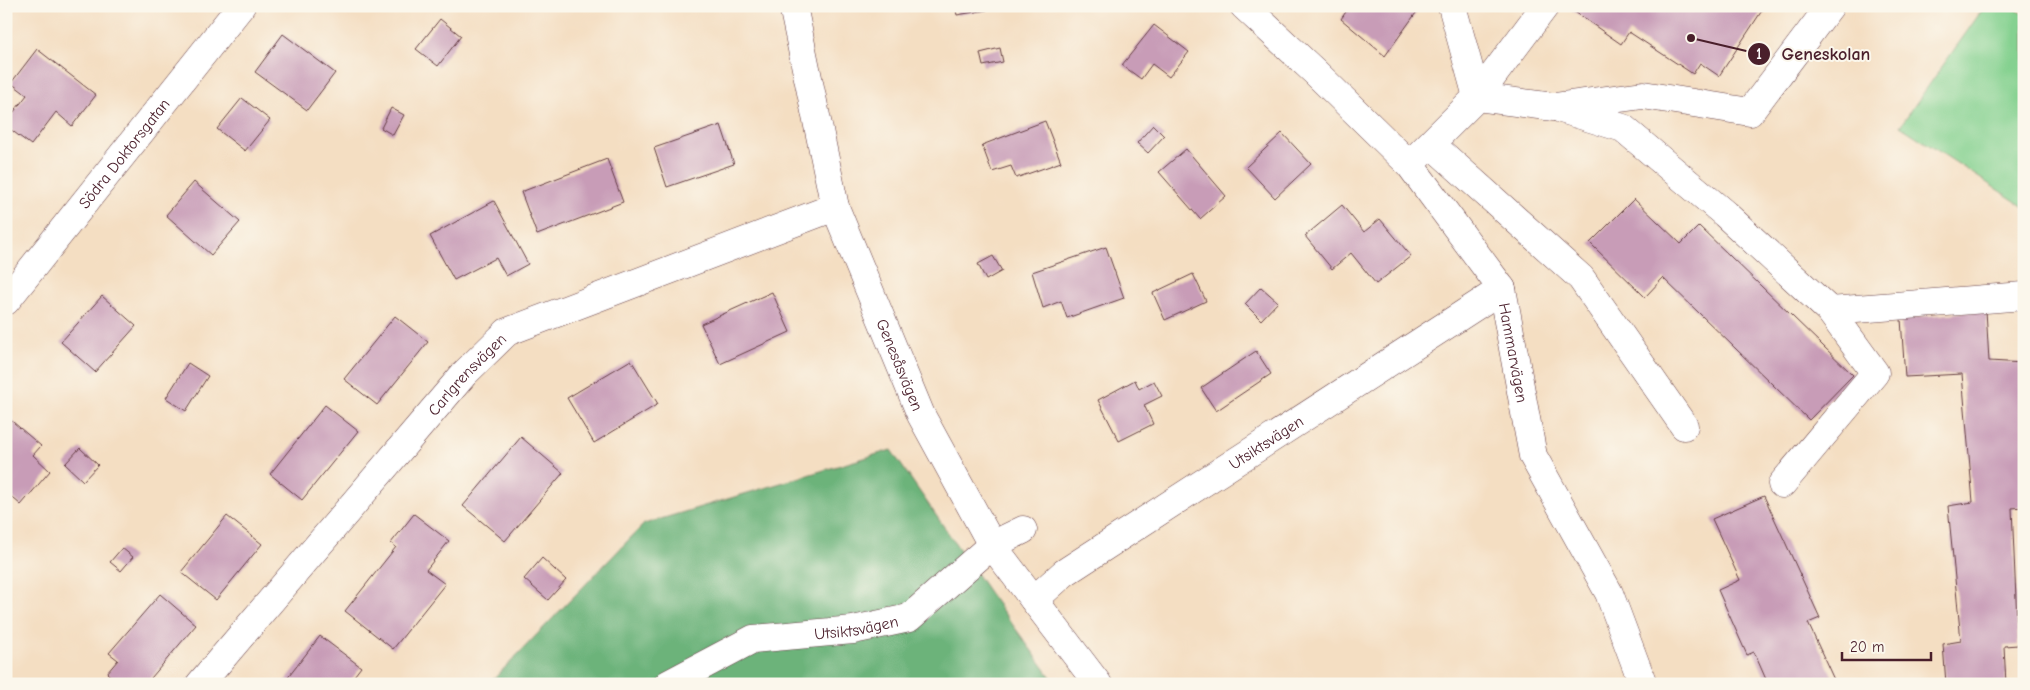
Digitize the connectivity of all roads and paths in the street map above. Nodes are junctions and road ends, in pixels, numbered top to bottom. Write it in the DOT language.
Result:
graph roads {
  1 [pos="241,6"];
  2 [pos="793,6"];
  3 [pos="1244,6"];
  4 [pos="1452,6"];
  5 [pos="1545,6"];
  6 [pos="1830,6"];
  7 [pos="1476,98"];
  8 [pos="1554,106"];
  9 [pos="1431,144"];
  10 [pos="1410,164"];
  11 [pos="835,206"];
  12 [pos="1502,289"];
  13 [pos="2024,296"];
  14 [pos="6,301"];
  15 [pos="1830,311"];
  16 [pos="1684,426"];
  17 [pos="1782,484"];
  18 [pos="1023,530"];
  19 [pos="992,545"];
  20 [pos="1034,600"];
  21 [pos="200,684"];
  22 [pos="668,684"];
  23 [pos="1098,684"];
  24 [pos="1643,684"];
  1 -- 14 [label="street, Södra Doktorsgatan"];
  2 -- 11 [label="street, Genesåsvägen"];
  3 -- 10 [label="street, Hammarvägen"];
  4 -- 7 [label="street"];
  5 -- 7 [label="street"];
  6 -- 8 [label="street"];
  7 -- 8 [label="street"];
  7 -- 9 [label="street"];
  8 -- 15 [label="street"];
  9 -- 10 [label="street"];
  9 -- 16 [label="street"];
  10 -- 12 [label="street, Hammarvägen"];
  11 -- 19 [label="street, Genesåsvägen"];
  11 -- 21 [label="street, Carlgrensvägen"];
  12 -- 20 [label="street, Utsiktsvägen"];
  12 -- 24 [label="street, Hammarvägen"];
  13 -- 15 [label="street"];
  15 -- 17 [label="street"];
  18 -- 19 [label="street, Utsiktsvägen"];
  19 -- 20 [label="street, Genesåsvägen"];
  19 -- 22 [label="street, Utsiktsvägen"];
  20 -- 23 [label="street, Genesåsvägen"];
}
